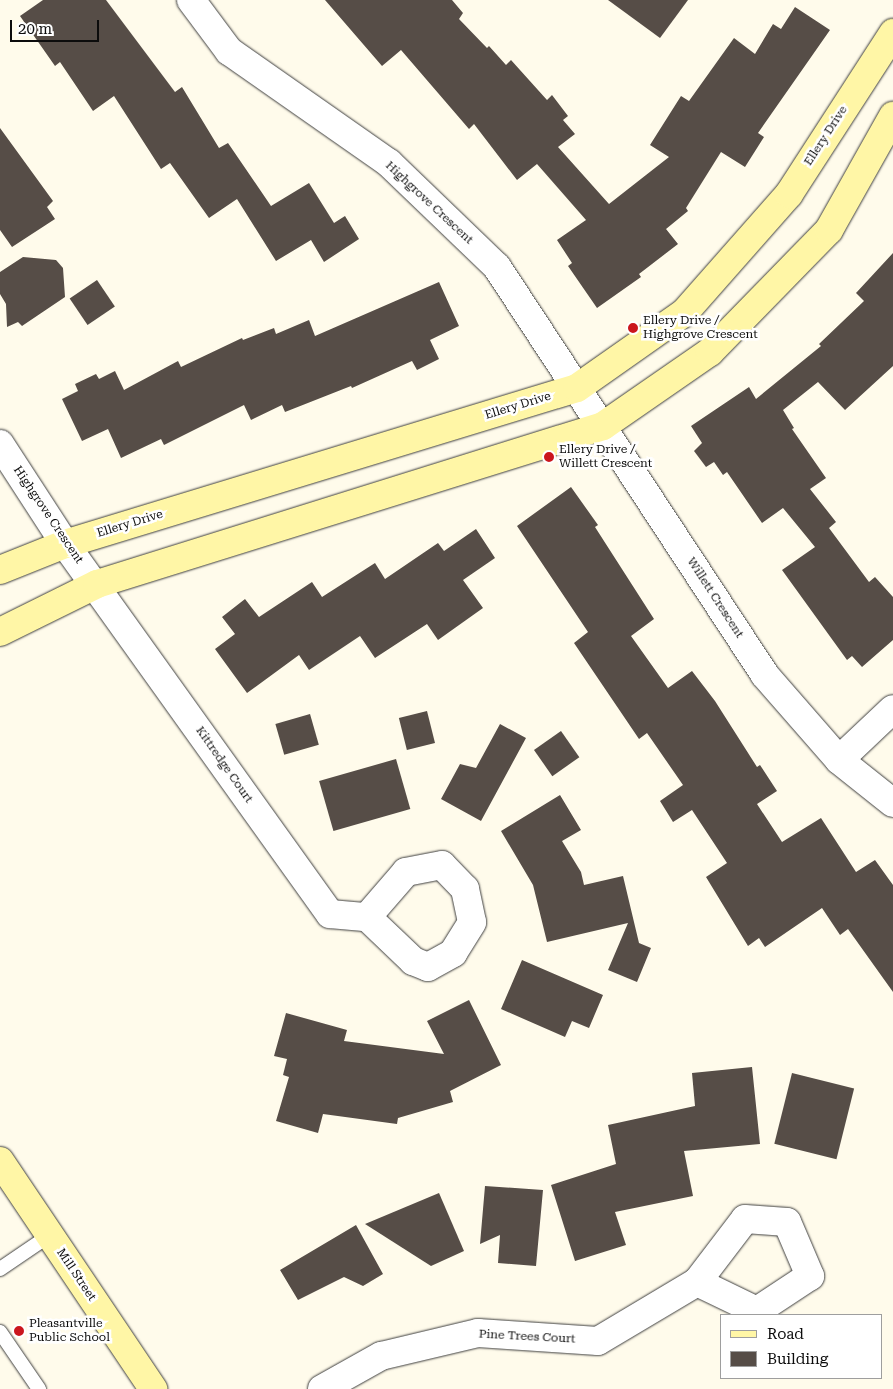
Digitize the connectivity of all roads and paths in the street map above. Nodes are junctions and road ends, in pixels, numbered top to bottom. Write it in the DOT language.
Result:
graph roads {
  1 [pos="191,0"];
  2 [pos="893,33"];
  3 [pos="893,116"];
  4 [pos="577,388"];
  5 [pos="603,426"];
  6 [pos="0,444"];
  7 [pos="66,544"];
  8 [pos="0,570"];
  9 [pos="97,584"];
  10 [pos="0,632"];
  11 [pos="893,709"];
  12 [pos="839,760"];
  13 [pos="893,803"];
  14 [pos="368,917"];
  15 [pos="0,1161"];
  16 [pos="50,1235"];
  17 [pos="0,1269"];
  18 [pos="698,1282"];
  19 [pos="0,1332"];
  20 [pos="39,1389"];
  21 [pos="153,1389"];
  22 [pos="322,1389"];
  1 -- 4 [label="street, Highgrove Crescent"];
  2 -- 4 [label="street, Ellery Drive"];
  3 -- 5 [label="street"];
  4 -- 5 [label="street, Highgrove Crescent"];
  4 -- 7 [label="street, Ellery Drive"];
  5 -- 9 [label="street"];
  5 -- 12 [label="street, Willett Crescent"];
  6 -- 7 [label="street, Highgrove Crescent"];
  7 -- 8 [label="street, Ellery Drive"];
  7 -- 9 [label="street, Highgrove Crescent"];
  9 -- 10 [label="street"];
  9 -- 14 [label="street, Kittredge Court"];
  11 -- 12 [label="street"];
  12 -- 13 [label="street, Willett Crescent"];
  15 -- 16 [label="street, Mill Street"];
  16 -- 17 [label="lane"];
  16 -- 21 [label="street, Mill Street"];
  18 -- 22 [label="street, Pine Trees Court"];
  19 -- 20 [label="lane"];
}
